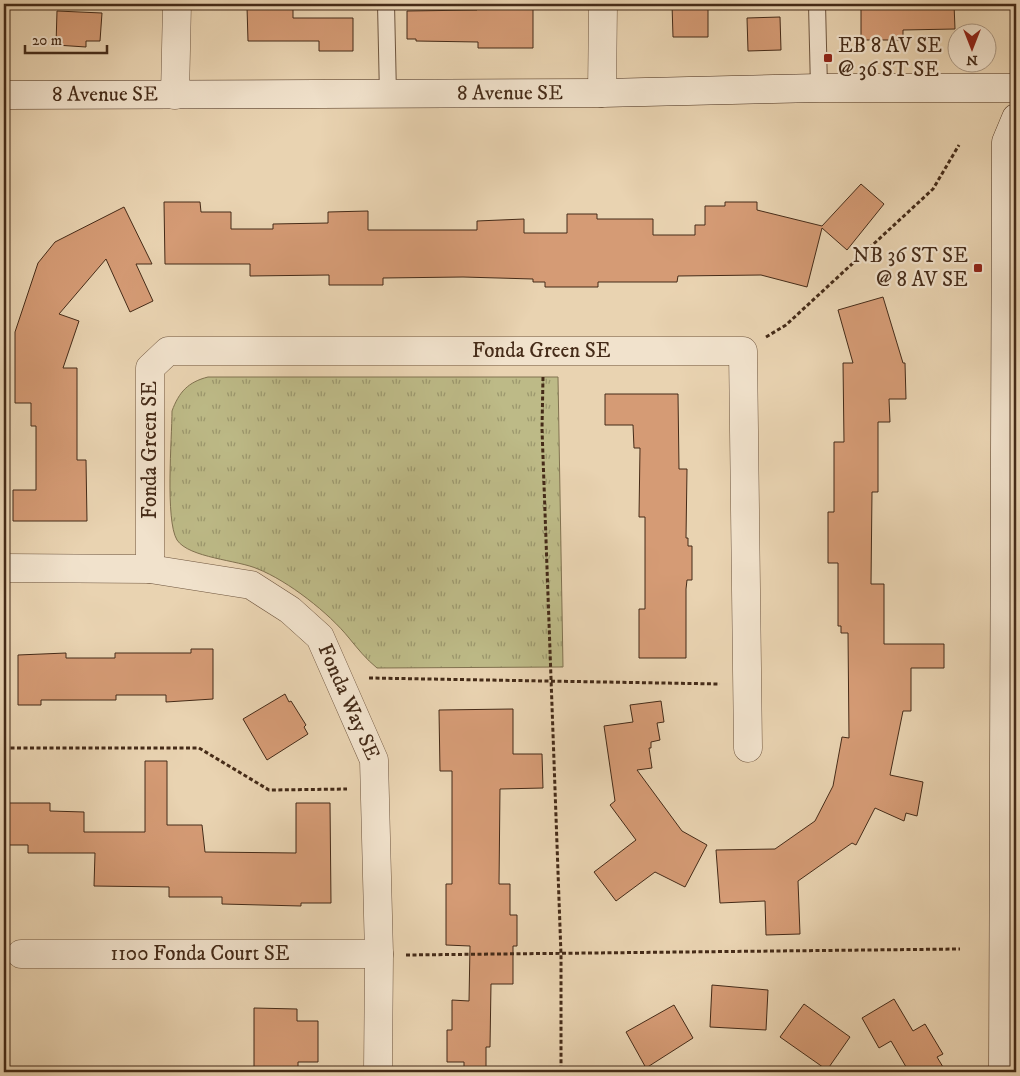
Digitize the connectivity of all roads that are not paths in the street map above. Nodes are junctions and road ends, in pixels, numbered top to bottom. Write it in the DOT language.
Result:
graph roads {
  1 [pos="176,4"];
  2 [pos="386,4"];
  3 [pos="603,4"];
  4 [pos="817,4"];
  5 [pos="819,88"];
  6 [pos="1016,88"];
  7 [pos="602,93"];
  8 [pos="4,95"];
  9 [pos="175,95"];
  10 [pos="388,95"];
  11 [pos="1016,118"];
  12 [pos="4,568"];
  13 [pos="150,569"];
  14 [pos="748,748"];
  15 [pos="21,954"];
  16 [pos="379,954"];
  17 [pos="378,1072"];
  18 [pos="1003,1072"];
  1 -- 9 [label="street"];
  2 -- 10 [label="lane"];
  3 -- 7 [label="street"];
  4 -- 5 [label="lane"];
  5 -- 6 [label="street, 8 Avenue SE"];
  5 -- 7 [label="street, 8 Avenue SE"];
  7 -- 10 [label="street, 8 Avenue SE"];
  8 -- 9 [label="street, 8 Avenue SE"];
  9 -- 10 [label="street, 8 Avenue SE"];
  11 -- 18 [label="street"];
  12 -- 13 [label="street, Fonda Way SE"];
  13 -- 14 [label="street, Fonda Green SE"];
  13 -- 16 [label="street, Fonda Way SE"];
  15 -- 16 [label="street, 1100 Fonda Court SE"];
  16 -- 17 [label="street, Fonda Way SE"];
}
